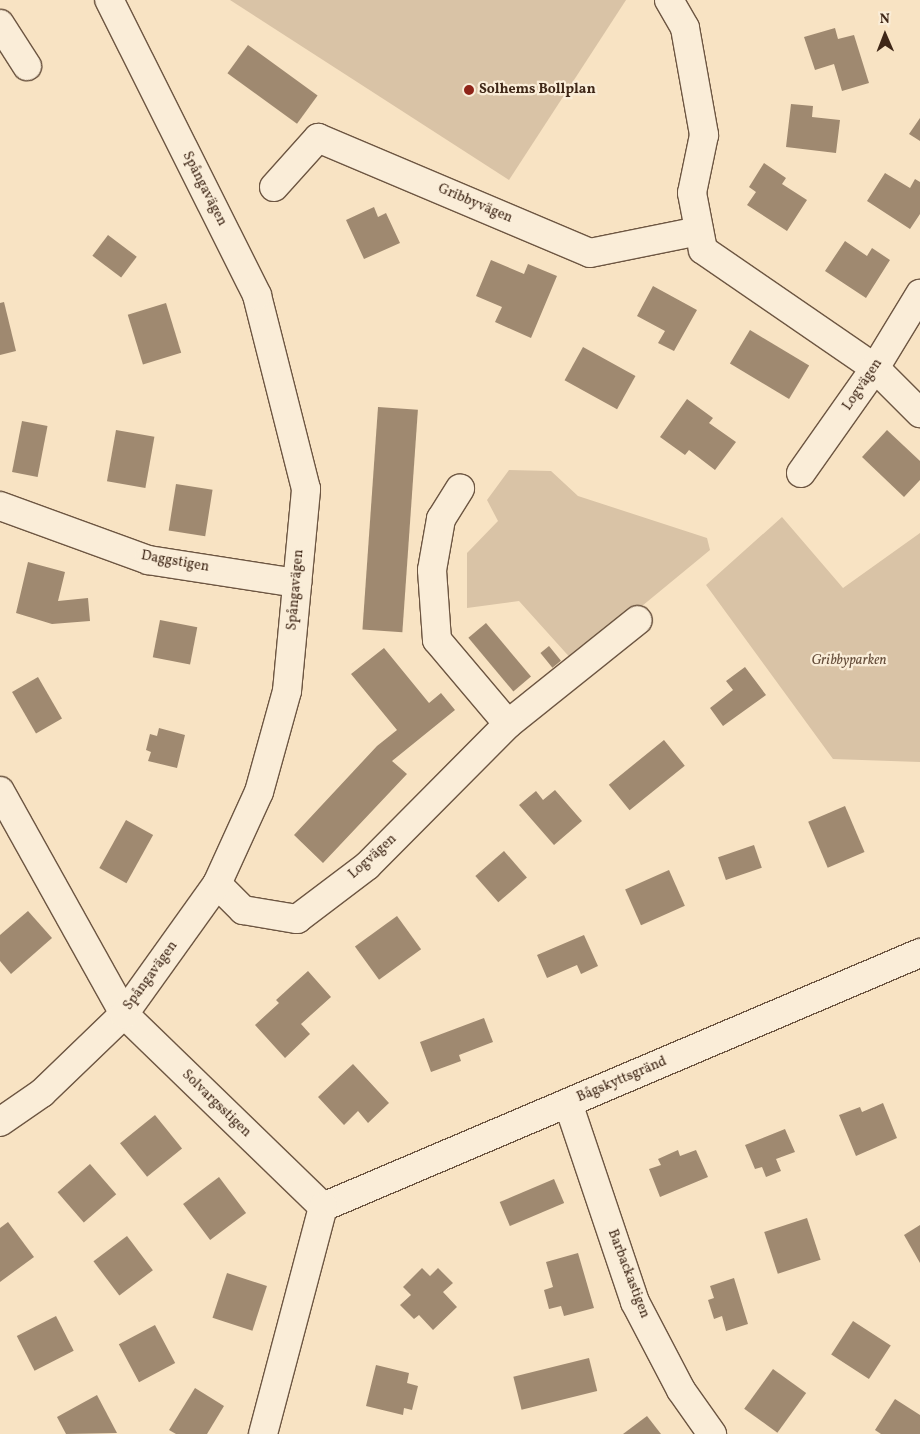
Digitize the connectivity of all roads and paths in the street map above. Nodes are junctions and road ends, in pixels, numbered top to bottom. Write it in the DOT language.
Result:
graph roads {
  1 [pos="109,0"];
  2 [pos="669,0"];
  3 [pos="0,24"];
  4 [pos="27,66"];
  5 [pos="274,187"];
  6 [pos="699,231"];
  7 [pos="920,294"];
  8 [pos="875,368"];
  9 [pos="920,414"];
  10 [pos="801,473"];
  11 [pos="460,488"];
  12 [pos="0,506"];
  13 [pos="297,583"];
  14 [pos="638,620"];
  15 [pos="508,724"];
  16 [pos="0,790"];
  17 [pos="217,884"];
  18 [pos="920,953"];
  19 [pos="124,1014"];
  20 [pos="568,1103"];
  21 [pos="0,1122"];
  22 [pos="323,1207"];
  23 [pos="263,1434"];
  24 [pos="712,1434"];
  1 -- 13 [label="street, Spångavägen"];
  2 -- 6 [label="street"];
  3 -- 4 [label="street"];
  5 -- 6 [label="street, Gribbyvägen"];
  6 -- 8 [label="street"];
  7 -- 8 [label="street, Logvägen"];
  8 -- 9 [label="street"];
  8 -- 10 [label="street, Logvägen"];
  11 -- 15 [label="street"];
  12 -- 13 [label="street, Daggstigen"];
  13 -- 17 [label="street, Spångavägen"];
  14 -- 15 [label="street, Logvägen"];
  15 -- 17 [label="street, Logvägen"];
  16 -- 19 [label="street, Solvargsstigen"];
  17 -- 19 [label="street, Spångavägen"];
  18 -- 20 [label="street, Bågskyttsgränd"];
  19 -- 21 [label="street, Spångavägen"];
  19 -- 22 [label="street, Solvargsstigen"];
  20 -- 22 [label="street, Bågskyttsgränd"];
  20 -- 24 [label="street, Barbackastigen"];
  22 -- 23 [label="street"];
}
